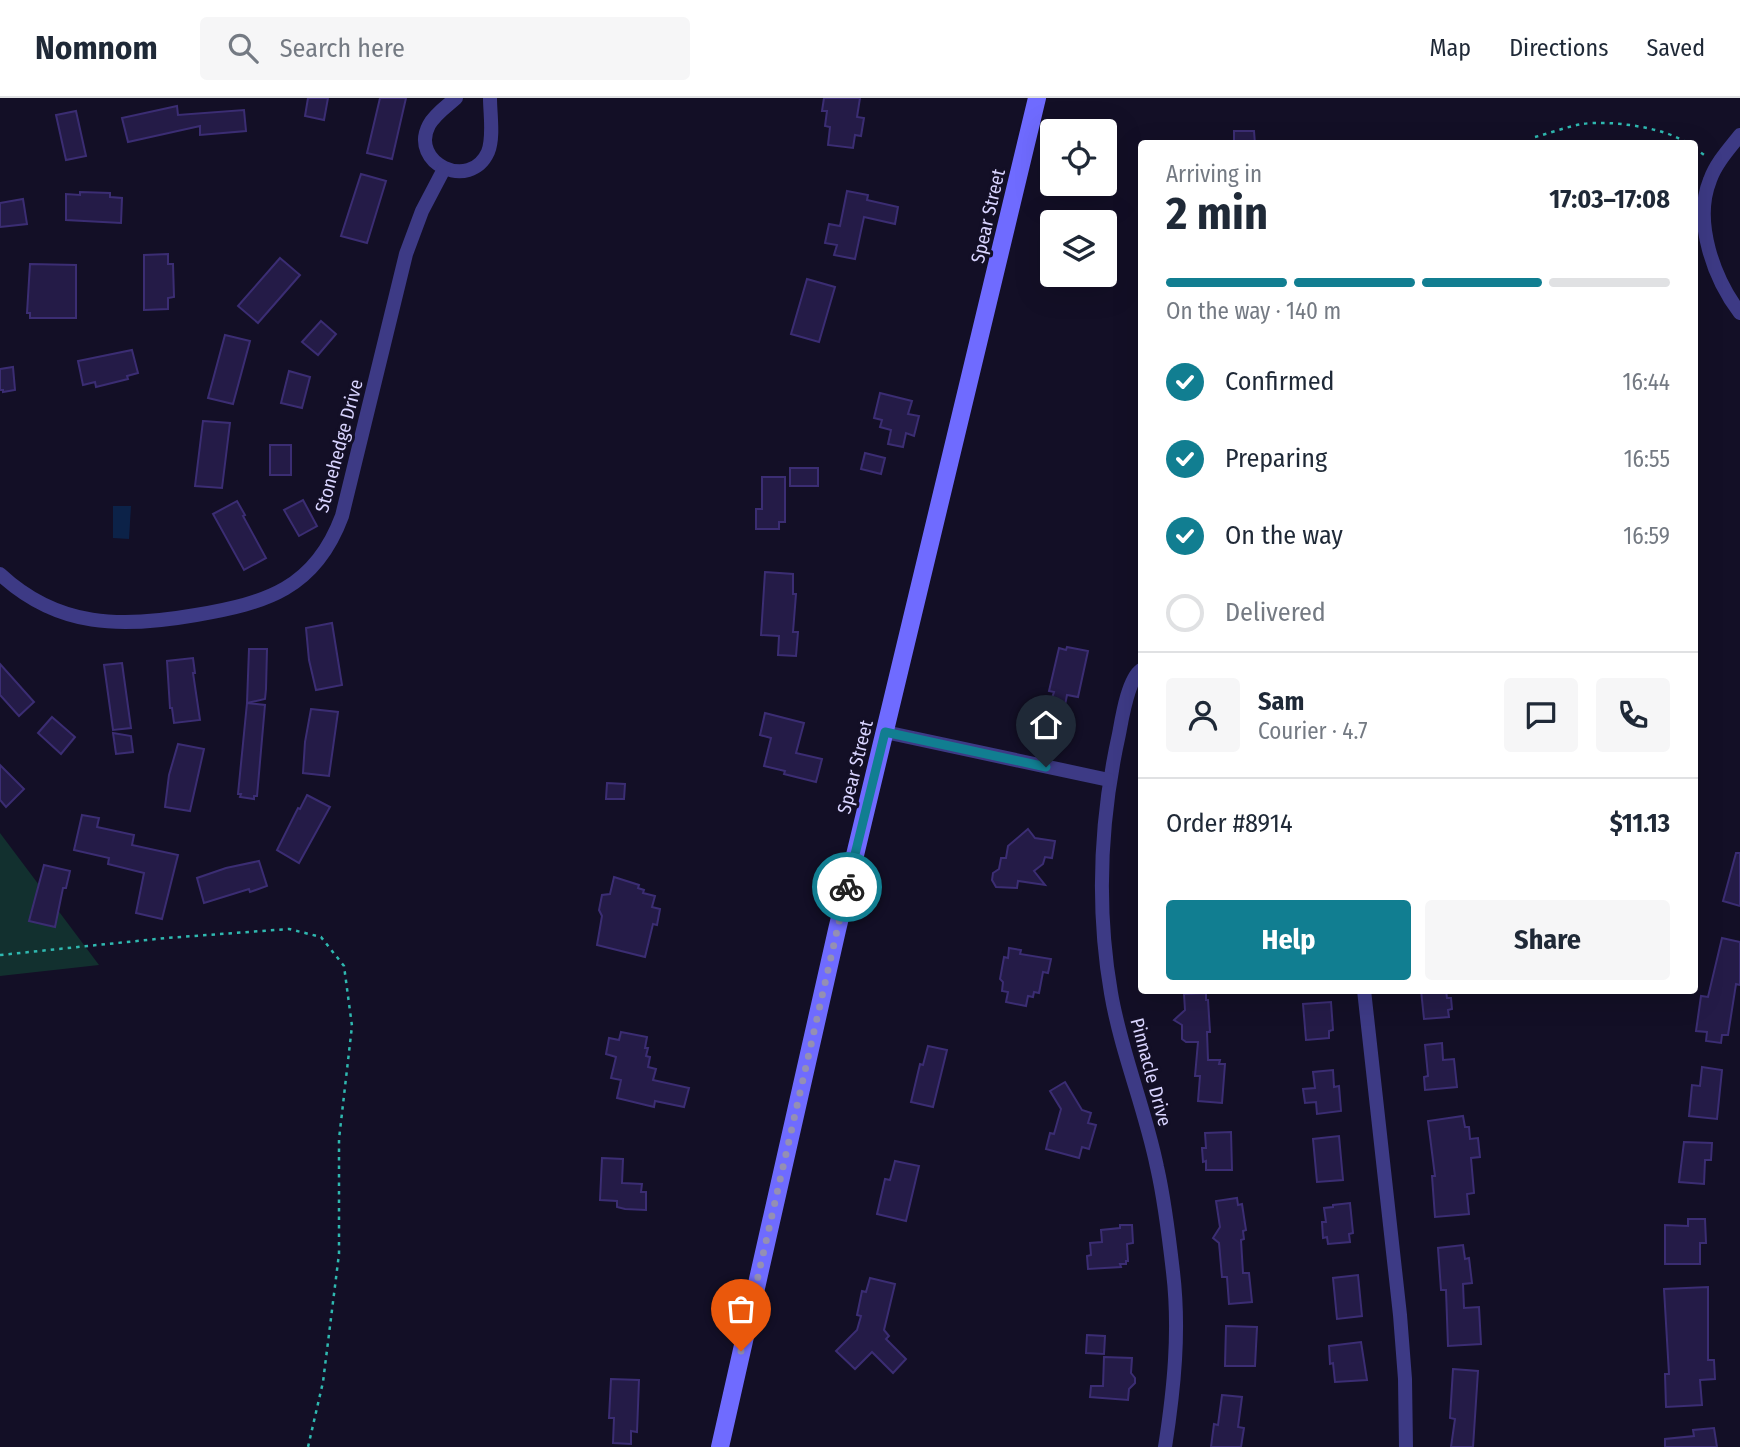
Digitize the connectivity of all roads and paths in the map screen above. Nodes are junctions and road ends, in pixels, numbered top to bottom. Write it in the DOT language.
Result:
graph roads {
  1 [pos="456,98"];
  2 [pos="490,98"];
  3 [pos="1038,98"];
  4 [pos="1740,135"];
  5 [pos="1535,137"];
  6 [pos="1678,140"];
  7 [pos="444,169"];
  8 [pos="1740,313"];
  9 [pos="0,574"];
  10 [pos="1138,672"];
  11 [pos="885,732"];
  12 [pos="1109,780"];
  13 [pos="0,955"];
  14 [pos="1364,994"];
  15 [pos="308,1447"];
  16 [pos="720,1447"];
  17 [pos="1164,1447"];
  18 [pos="1406,1447"];
  1 -- 7 [label="street"];
  2 -- 7 [label="street"];
  3 -- 11 [label="main road, Spear Street"];
  4 -- 8 [label="street"];
  5 -- 6 [label="path"];
  7 -- 9 [label="street, Stonehedge Drive"];
  10 -- 12 [label="street, Pinnacle Drive"];
  11 -- 12 [label="street"];
  11 -- 16 [label="main road, Spear Street"];
  12 -- 17 [label="street, Pinnacle Drive"];
  13 -- 15 [label="path"];
  14 -- 18 [label="street"];
}
